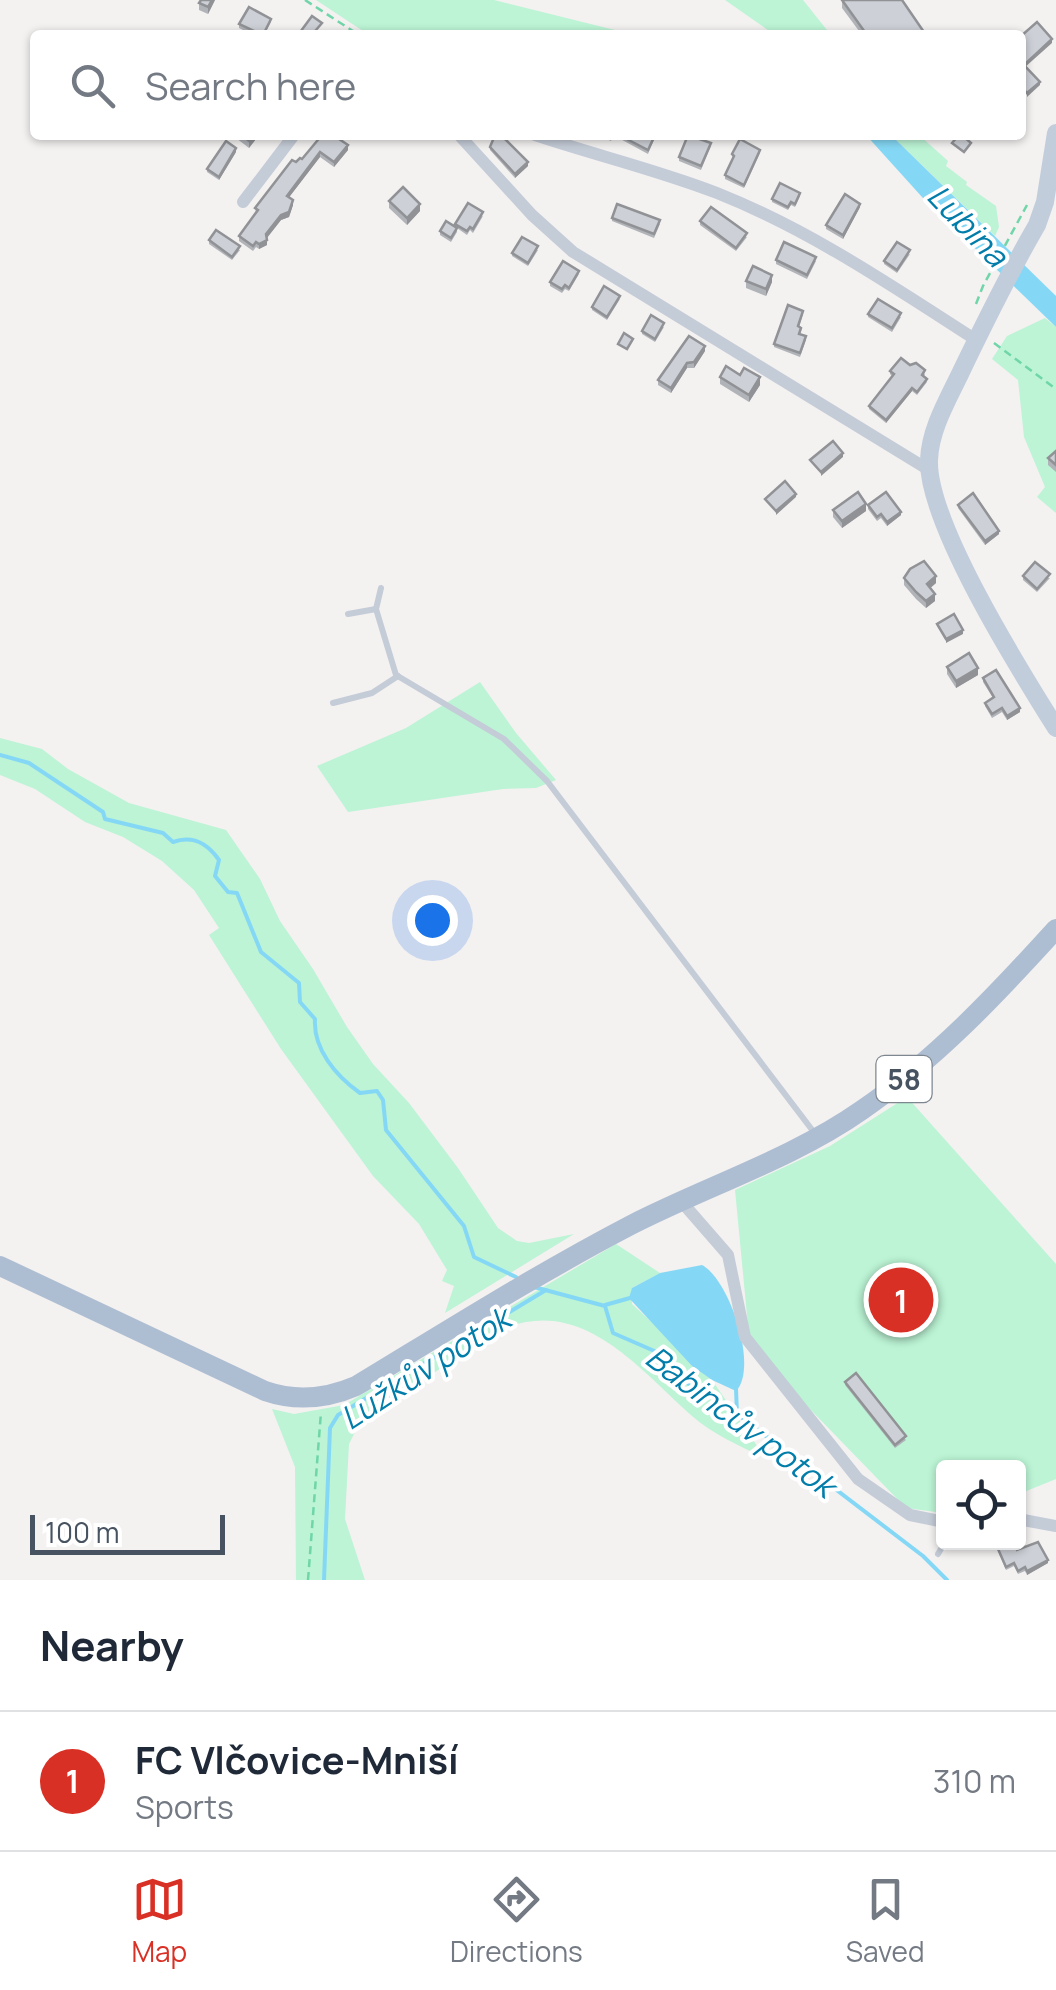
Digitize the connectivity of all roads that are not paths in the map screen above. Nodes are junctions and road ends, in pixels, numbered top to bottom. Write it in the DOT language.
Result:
graph roads {
  1 [pos="1056,133"];
  2 [pos="290,140"];
  3 [pos="463,140"];
  4 [pos="551,140"];
  5 [pos="244,202"];
  6 [pos="976,340"];
  7 [pos="929,470"];
  8 [pos="381,588"];
  9 [pos="376,609"];
  10 [pos="348,614"];
  11 [pos="398,676"];
  12 [pos="333,704"];
  13 [pos="1056,728"];
  14 [pos="1056,929"];
  15 [pos="816,1136"];
  16 [pos="681,1200"];
  17 [pos="0,1266"];
  18 [pos="936,1520"];
  19 [pos="1026,1521"];
  20 [pos="1056,1526"];
  21 [pos="940,1550"];
  22 [pos="938,1554"];
  1 -- 6 [label="main road"];
  2 -- 5 [label="street"];
  3 -- 7 [label="street"];
  4 -- 6 [label="street"];
  6 -- 7 [label="main road"];
  7 -- 13 [label="main road"];
  8 -- 9 [label="lane"];
  9 -- 10 [label="lane"];
  9 -- 11 [label="lane"];
  11 -- 12 [label="lane"];
  11 -- 15 [label="lane"];
  14 -- 15 [label="main road, 58"];
  15 -- 16 [label="main road, 58"];
  16 -- 17 [label="main road, 58"];
  16 -- 18 [label="street"];
  19 -- 20 [label="street"];
  21 -- 22 [label="lane"];
}
